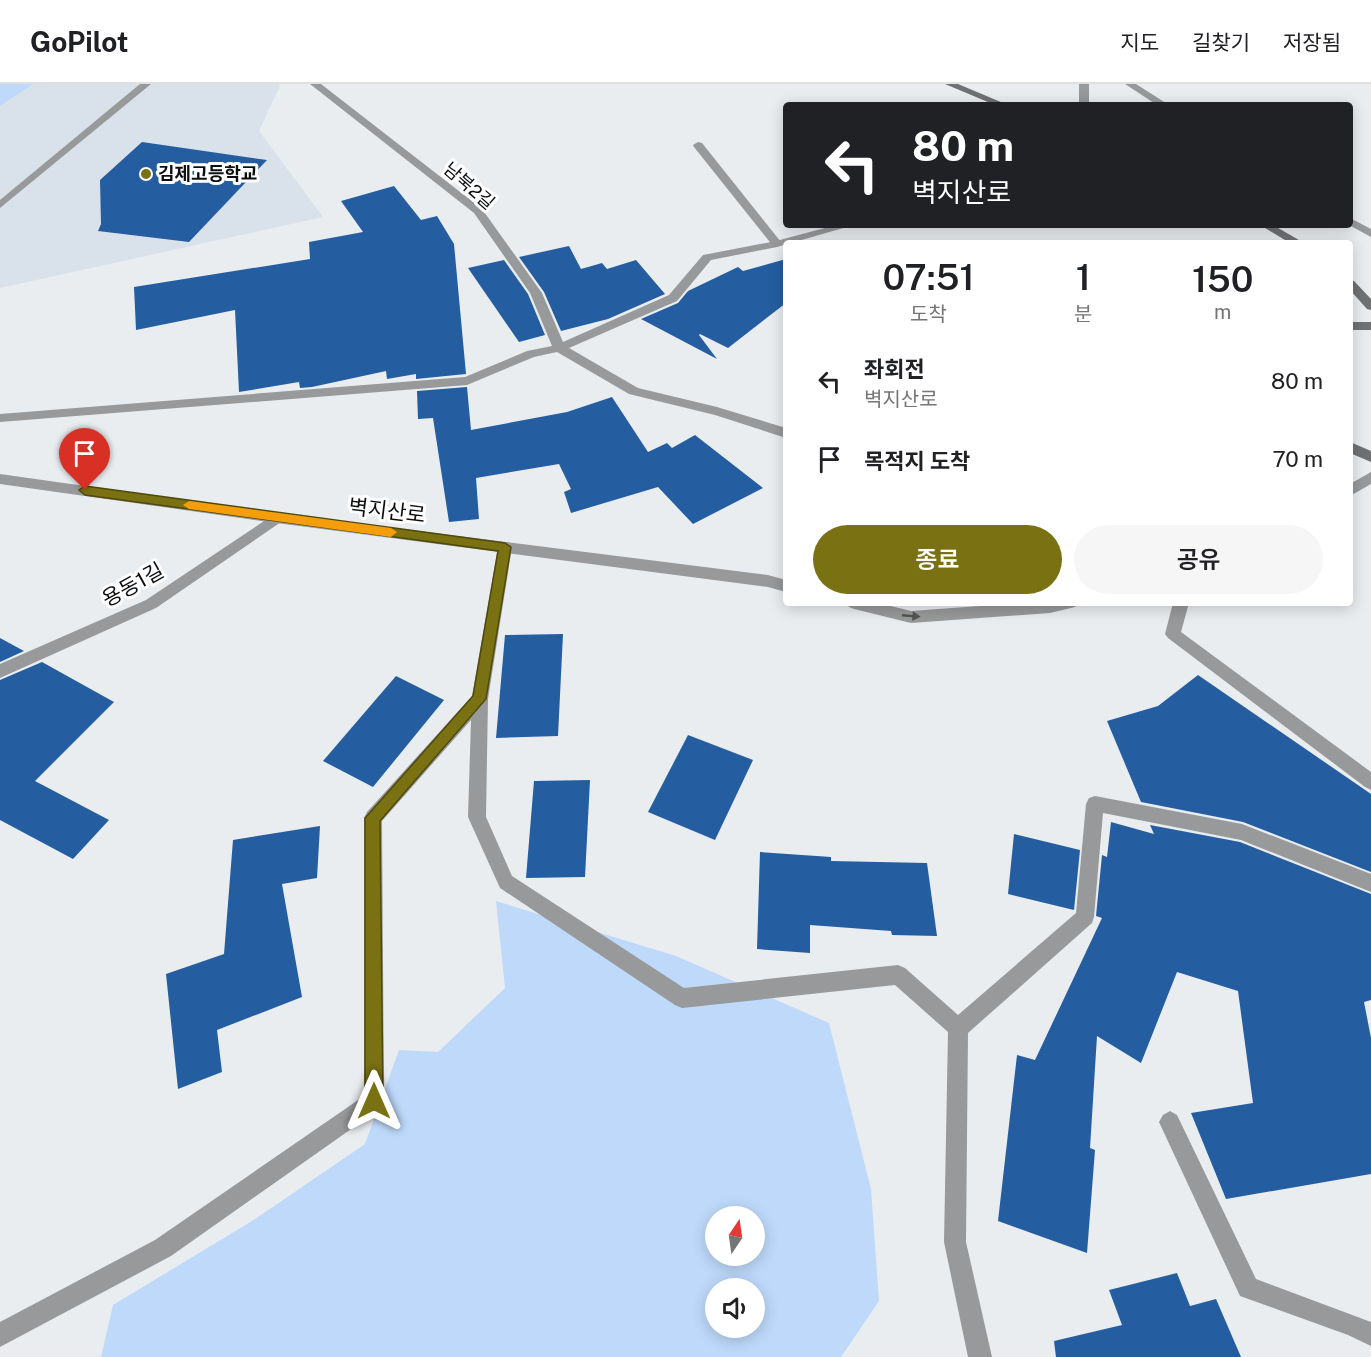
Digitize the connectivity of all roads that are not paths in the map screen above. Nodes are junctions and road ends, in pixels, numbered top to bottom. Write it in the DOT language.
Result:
graph roads {
  1 [pos="146,84"];
  2 [pos="315,84"];
  3 [pos="950,84"];
  4 [pos="1084,84"];
  5 [pos="1130,84"];
  6 [pos="995,102"];
  7 [pos="1084,102"];
  8 [pos="1159,102"];
  9 [pos="698,145"];
  10 [pos="0,205"];
  11 [pos="1353,223"];
  12 [pos="838,228"];
  13 [pos="1271,228"];
  14 [pos="1371,234"];
  15 [pos="792,240"];
  16 [pos="1293,240"];
  17 [pos="783,242"];
  18 [pos="777,244"];
  19 [pos="1353,286"];
  20 [pos="1371,306"];
  21 [pos="1353,326"];
  22 [pos="1371,326"];
  23 [pos="559,348"];
  24 [pos="0,418"];
  25 [pos="783,432"];
  26 [pos="1353,449"];
  27 [pos="1371,458"];
  28 [pos="1371,477"];
  29 [pos="0,479"];
  30 [pos="1353,489"];
  31 [pos="276,518"];
  32 [pos="505,547"];
  33 [pos="783,579"];
  34 [pos="768,581"];
  35 [pos="783,585"];
  36 [pos="866,606"];
  37 [pos="1055,606"];
  38 [pos="1180,606"];
  39 [pos="0,671"];
  40 [pos="480,699"];
  41 [pos="1371,782"];
  42 [pos="1371,883"];
  43 [pos="958,1028"];
  44 [pos="1170,1122"];
  45 [pos="1371,1334"];
  46 [pos="0,1335"];
  47 [pos="980,1357"];
  1 -- 10 [label="street"];
  2 -- 23 [label="street, 남북2길"];
  3 -- 6 [label="main road"];
  4 -- 7 [label="street"];
  5 -- 8 [label="street"];
  9 -- 18 [label="street"];
  11 -- 14 [label="street"];
  12 -- 15 [label="street"];
  13 -- 16 [label="main road"];
  17 -- 18 [label="street"];
  18 -- 23 [label="street"];
  19 -- 20 [label="main road"];
  21 -- 22 [label="main road"];
  23 -- 24 [label="street"];
  23 -- 25 [label="street"];
  26 -- 27 [label="main road"];
  28 -- 30 [label="street"];
  29 -- 31 [label="street, 벽지산로"];
  31 -- 32 [label="street, 벽지산로"];
  31 -- 39 [label="street, 용동1길"];
  32 -- 34 [label="street, 벽지산로"];
  32 -- 40 [label="street"];
  33 -- 34 [label="street, 벽지산로"];
  34 -- 35 [label="street, 벽지산로"];
  36 -- 37 [label="street, one-way"];
  38 -- 41 [label="street"];
  40 -- 43 [label="street"];
  40 -- 46 [label="street"];
  42 -- 43 [label="street"];
  43 -- 47 [label="street"];
  44 -- 45 [label="street"];
}
